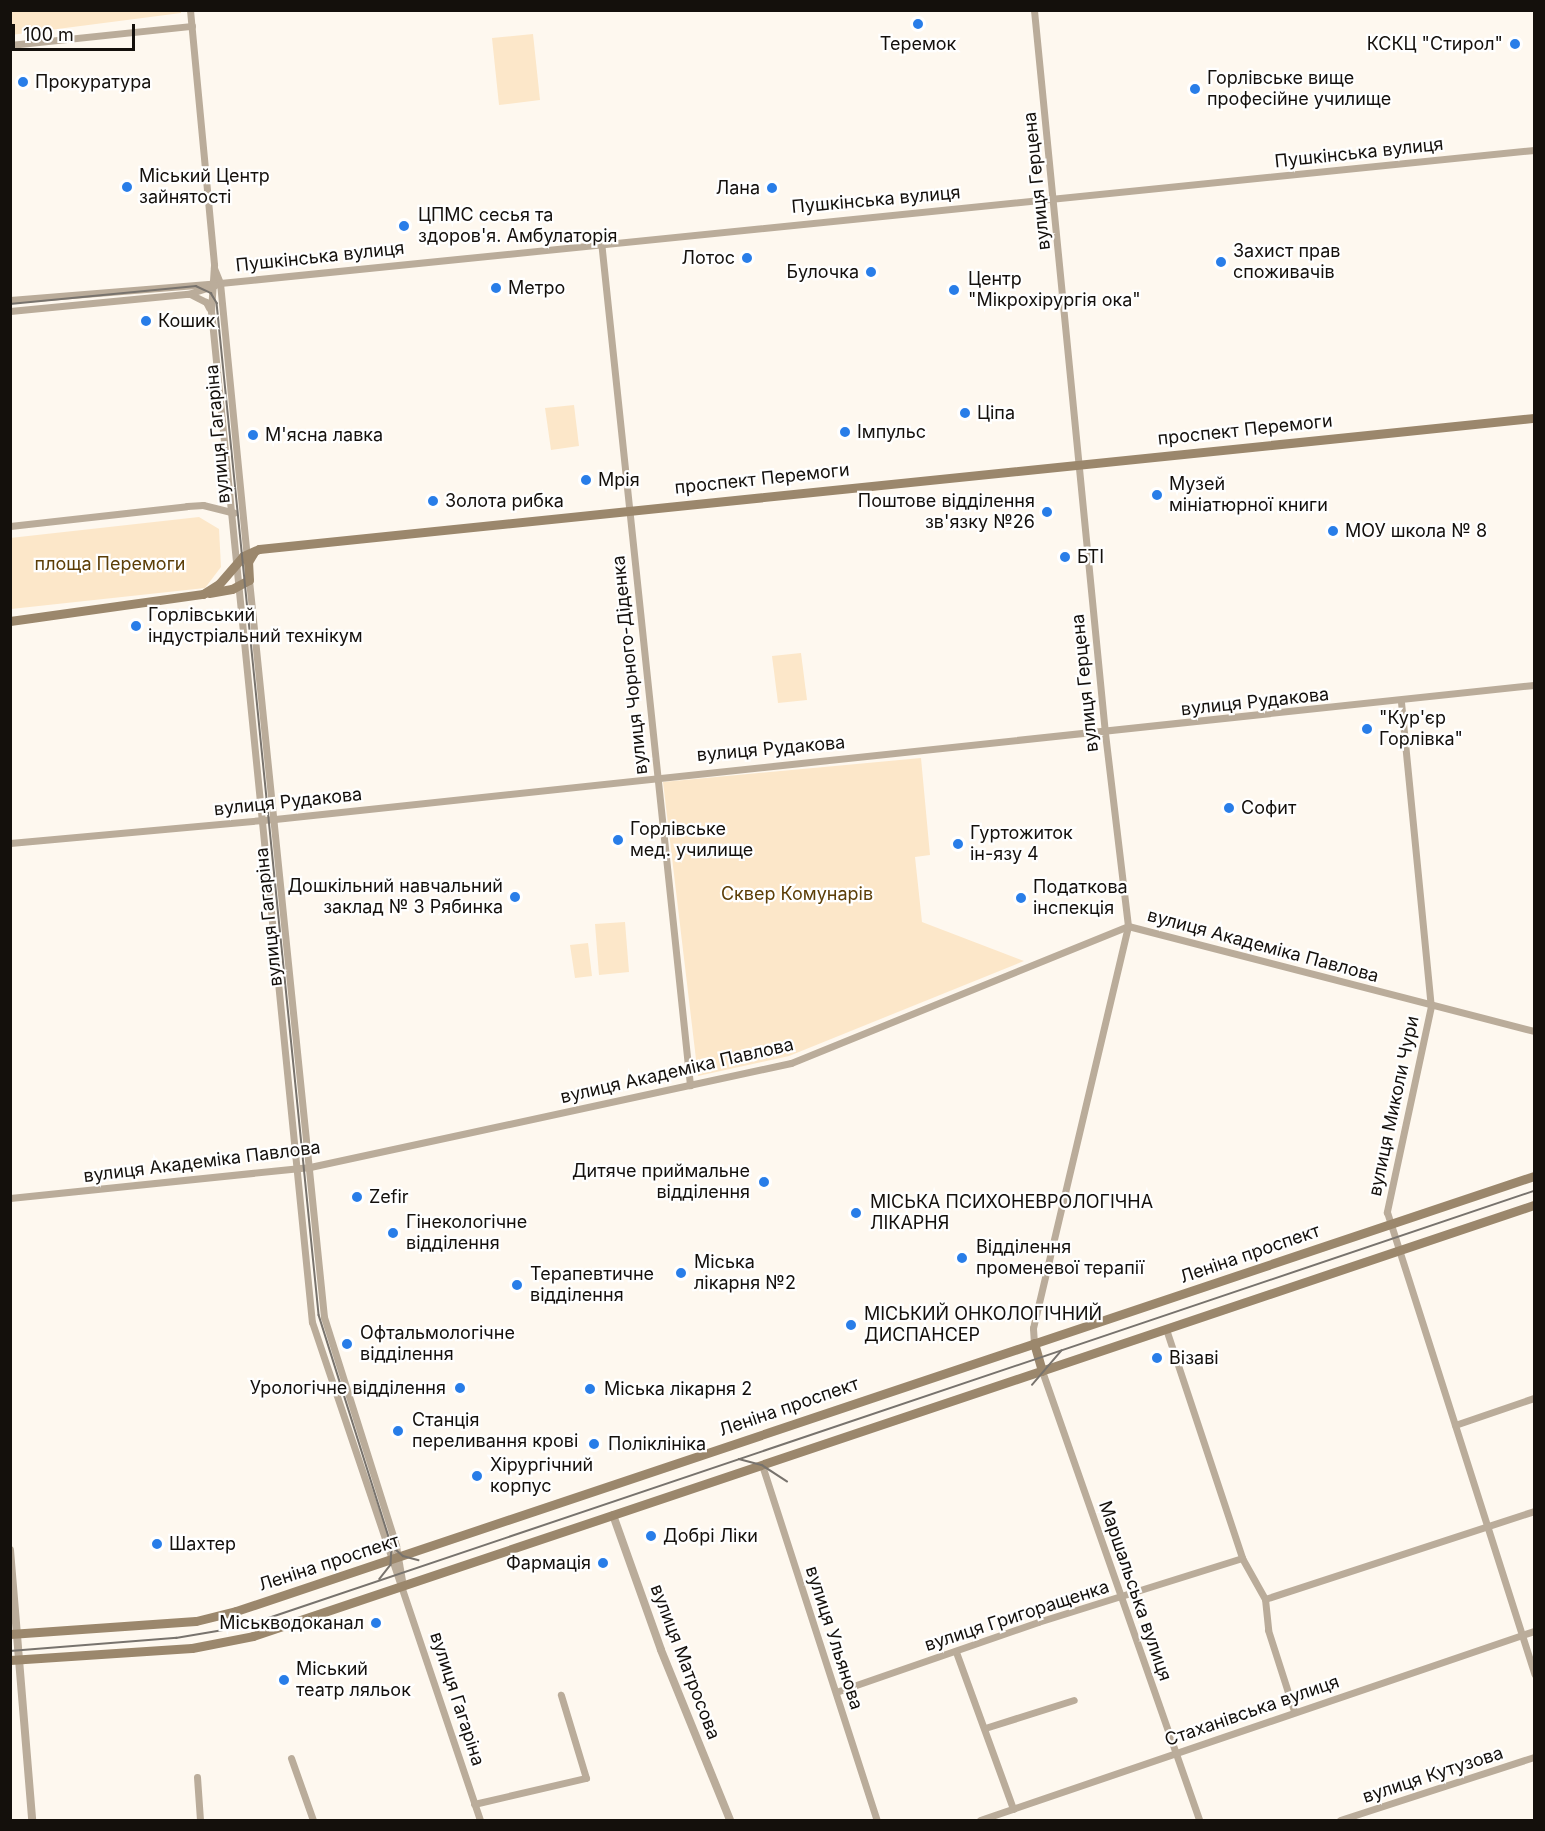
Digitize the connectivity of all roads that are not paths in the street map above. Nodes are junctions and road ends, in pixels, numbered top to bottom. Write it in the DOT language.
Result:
graph roads {
  1 [pos="190,10"];
  2 [pos="1034,10"];
  3 [pos="192,26"];
  4 [pos="10,45"];
  5 [pos="1534,150"];
  6 [pos="1055,198"];
  7 [pos="601,241"];
  8 [pos="214,265"];
  9 [pos="220,283"];
  10 [pos="212,285"];
  11 [pos="188,294"];
  12 [pos="10,300"];
  13 [pos="211,310"];
  14 [pos="10,311"];
  15 [pos="1534,418"];
  16 [pos="1080,463"];
  17 [pos="630,510"];
  18 [pos="232,512"];
  19 [pos="242,516"];
  20 [pos="10,526"];
  21 [pos="247,558"];
  22 [pos="237,562"];
  23 [pos="249,580"];
  24 [pos="239,586"];
  25 [pos="203,594"];
  26 [pos="10,621"];
  27 [pos="1534,685"];
  28 [pos="1401,702"];
  29 [pos="1105,733"];
  30 [pos="656,776"];
  31 [pos="275,819"];
  32 [pos="262,820"];
  33 [pos="10,843"];
  34 [pos="1128,926"];
  35 [pos="1431,1006"];
  36 [pos="1534,1031"];
  37 [pos="690,1085"];
  38 [pos="310,1167"];
  39 [pos="297,1168"];
  40 [pos="1534,1176"];
  41 [pos="10,1198"];
  42 [pos="1534,1205"];
  43 [pos="1390,1224"];
  44 [pos="1399,1252"];
  45 [pos="1166,1329"];
  46 [pos="1034,1343"];
  47 [pos="1042,1371"];
  48 [pos="1534,1398"];
  49 [pos="1455,1425"];
  50 [pos="762,1465"];
  51 [pos="1534,1511"];
  52 [pos="613,1515"];
  53 [pos="1488,1527"];
  54 [pos="385,1547"];
  55 [pos="10,1550"];
  56 [pos="1242,1558"];
  57 [pos="395,1559"];
  58 [pos="380,1563"];
  59 [pos="403,1587"];
  60 [pos="1121,1598"];
  61 [pos="1265,1599"];
  62 [pos="1534,1631"];
  63 [pos="15,1634"];
  64 [pos="1522,1635"];
  65 [pos="956,1652"];
  66 [pos="21,1659"];
  67 [pos="10,1660"];
  68 [pos="1534,1674"];
  69 [pos="836,1692"];
  70 [pos="561,1695"];
  71 [pos="1074,1700"];
  72 [pos="1294,1712"];
  73 [pos="985,1728"];
  74 [pos="1176,1753"];
  75 [pos="1534,1757"];
  76 [pos="291,1758"];
  77 [pos="196,1777"];
  78 [pos="474,1804"];
  79 [pos="1013,1809"];
  80 [pos="32,1821"];
  81 [pos="200,1821"];
  82 [pos="313,1821"];
  83 [pos="480,1821"];
  84 [pos="730,1821"];
  85 [pos="877,1821"];
  86 [pos="980,1821"];
  87 [pos="1199,1821"];
  88 [pos="1340,1821"];
  1 -- 3 [label="street, вулиця Гагаріна"];
  2 -- 6 [label="street, вулиця Герцена"];
  3 -- 4 [label="street"];
  3 -- 8 [label="street, вулиця Гагаріна"];
  5 -- 6 [label="street, Пушкінська вулиця"];
  6 -- 7 [label="street, Пушкінська вулиця"];
  6 -- 16 [label="street, вулиця Герцена"];
  7 -- 9 [label="street, Пушкінська вулиця"];
  7 -- 17 [label="street, вулиця Чорного-Діденка"];
  8 -- 9 [label="street, вулиця Гагаріна"];
  8 -- 10 [label="street, вулиця Гагаріна"];
  9 -- 10 [label="street, Пушкінська вулиця"];
  9 -- 19 [label="street, вулиця Гагаріна"];
  10 -- 11 [label="street, Пушкінська вулиця"];
  10 -- 12 [label="street, Пушкінська вулиця"];
  10 -- 13 [label="street, вулиця Гагаріна"];
  11 -- 13 [label="street"];
  11 -- 14 [label="street, Пушкінська вулиця"];
  13 -- 18 [label="street, вулиця Гагаріна"];
  15 -- 16 [label="main road, проспект Перемоги"];
  16 -- 17 [label="main road, проспект Перемоги"];
  16 -- 29 [label="street, вулиця Герцена"];
  17 -- 21 [label="main road, проспект Перемоги"];
  17 -- 30 [label="street, вулиця Чорного-Діденка"];
  18 -- 19 [label="street"];
  18 -- 20 [label="street"];
  18 -- 22 [label="street, вулиця Гагаріна"];
  19 -- 21 [label="street, вулиця Гагаріна"];
  21 -- 22 [label="main road"];
  21 -- 23 [label="main road, вулиця Гагаріна"];
  22 -- 24 [label="street, вулиця Гагаріна"];
  22 -- 25 [label="main road"];
  23 -- 24 [label="main road"];
  23 -- 31 [label="street, вулиця Гагаріна"];
  24 -- 25 [label="main road"];
  24 -- 32 [label="street, вулиця Гагаріна"];
  25 -- 26 [label="main road"];
  27 -- 28 [label="street, вулиця Рудакова"];
  28 -- 29 [label="street, вулиця Рудакова"];
  28 -- 35 [label="street, вулиця Миколи Чури"];
  29 -- 30 [label="street, вулиця Рудакова"];
  29 -- 34 [label="street, вулиця Герцена"];
  30 -- 31 [label="street, вулиця Рудакова"];
  30 -- 37 [label="street, вулиця Чорного-Діденка"];
  31 -- 32 [label="street, вулиця Рудакова"];
  31 -- 38 [label="street, вулиця Гагаріна"];
  32 -- 33 [label="street, вулиця Рудакова"];
  32 -- 39 [label="street, вулиця Гагаріна"];
  34 -- 35 [label="street, вулиця Академіка Павлова"];
  34 -- 37 [label="street, вулиця Академіка Павлова"];
  34 -- 46 [label="street, вулиця Герцена"];
  35 -- 36 [label="street, вулиця Академіка Павлова"];
  35 -- 43 [label="street, вулиця Миколи Чури"];
  37 -- 38 [label="street, вулиця Академіка Павлова"];
  38 -- 39 [label="street, вулиця Академіка Павлова"];
  38 -- 57 [label="street, вулиця Гагаріна"];
  39 -- 41 [label="street, вулиця Академіка Павлова"];
  39 -- 54 [label="street, вулиця Гагаріна"];
  40 -- 43 [label="main road, Леніна проспект"];
  42 -- 44 [label="main road"];
  43 -- 44 [label="street, вулиця Миколи Чури"];
  43 -- 46 [label="main road, Леніна проспект"];
  44 -- 45 [label="main road"];
  44 -- 49 [label="street, вулиця Миколи Чури"];
  45 -- 47 [label="main road"];
  45 -- 56 [label="street"];
  46 -- 47 [label="main road"];
  46 -- 57 [label="main road, Леніна проспект"];
  47 -- 50 [label="main road"];
  47 -- 60 [label="street, Маршальська вулиця"];
  48 -- 49 [label="street"];
  49 -- 53 [label="street, вулиця Миколи Чури"];
  50 -- 52 [label="main road"];
  50 -- 69 [label="street, вулиця Ульянова"];
  51 -- 53 [label="street"];
  52 -- 59 [label="main road"];
  52 -- 84 [label="street, вулиця Матросова"];
  53 -- 61 [label="street"];
  53 -- 64 [label="street, вулиця Миколи Чури"];
  54 -- 57 [label="street, вулиця Гагаріна"];
  54 -- 58 [label="street"];
  55 -- 63 [label="street"];
  56 -- 60 [label="street, вулиця Григоращенка"];
  56 -- 61 [label="street"];
  57 -- 58 [label="main road, Леніна проспект"];
  57 -- 59 [label="street, вулиця Гагаріна"];
  58 -- 63 [label="main road, Леніна проспект"];
  59 -- 66 [label="main road"];
  59 -- 78 [label="street, вулиця Гагаріна"];
  60 -- 65 [label="street, вулиця Григоращенка"];
  60 -- 74 [label="street, Маршальська вулиця"];
  61 -- 72 [label="street"];
  62 -- 64 [label="street, Стаханівська вулиця"];
  63 -- 66 [label="street"];
  64 -- 68 [label="street, вулиця Миколи Чури"];
  64 -- 72 [label="street, Стаханівська вулиця"];
  65 -- 69 [label="street, вулиця Григоращенка"];
  65 -- 73 [label="street"];
  66 -- 67 [label="main road"];
  66 -- 80 [label="street"];
  69 -- 85 [label="street, вулиця Ульянова"];
  70 -- 78 [label="street"];
  71 -- 73 [label="street"];
  72 -- 74 [label="street, Стаханівська вулиця"];
  73 -- 79 [label="street"];
  74 -- 79 [label="street, Стаханівська вулиця"];
  74 -- 87 [label="street, Маршальська вулиця"];
  75 -- 88 [label="street, вулиця Кутузова"];
  76 -- 82 [label="street"];
  77 -- 81 [label="street"];
  78 -- 83 [label="street, вулиця Гагаріна"];
  79 -- 86 [label="street, Стаханівська вулиця"];
}
